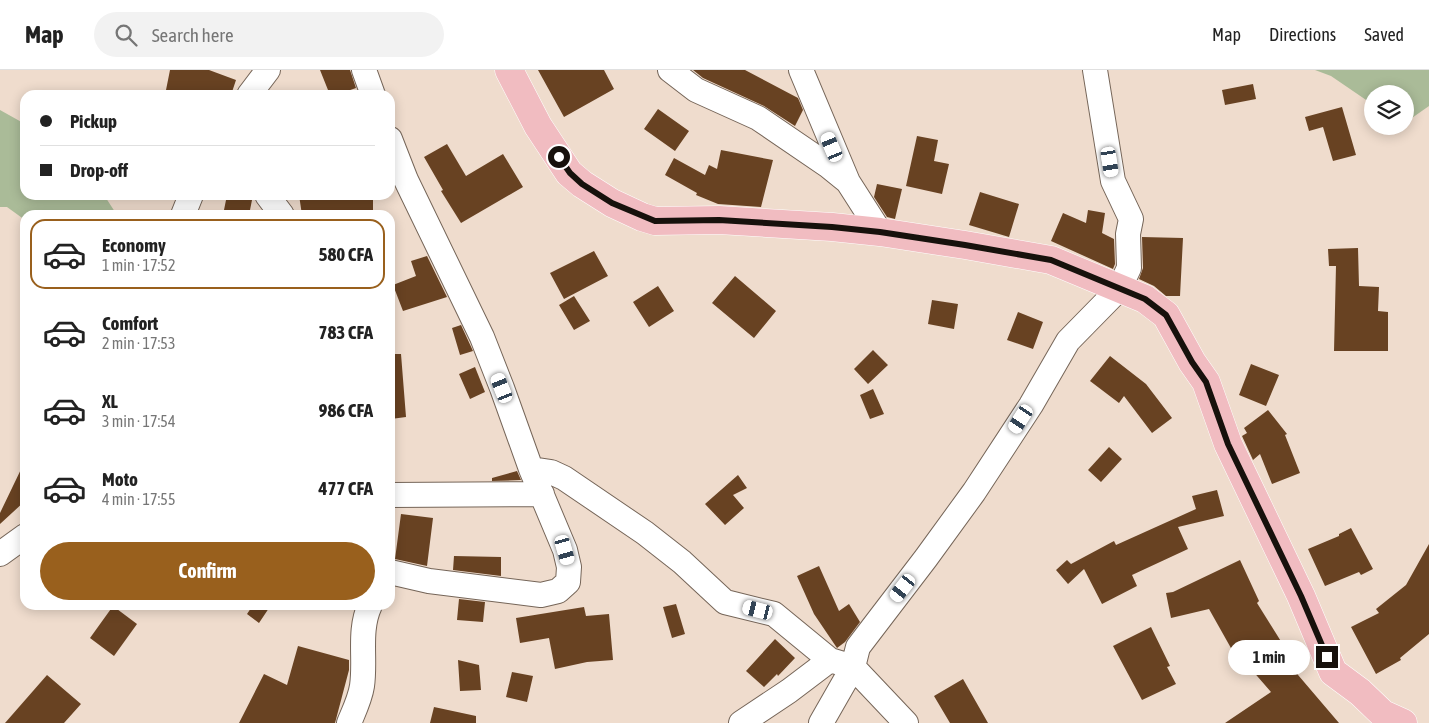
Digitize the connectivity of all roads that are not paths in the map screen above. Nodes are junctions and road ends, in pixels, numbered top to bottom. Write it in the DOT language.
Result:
graph roads {
  1 [pos="268,70"];
  2 [pos="364,70"];
  3 [pos="510,70"];
  4 [pos="670,70"];
  5 [pos="801,70"];
  6 [pos="1095,70"];
  7 [pos="252,90"];
  8 [pos="371,90"];
  9 [pos="395,152"];
  10 [pos="848,182"];
  11 [pos="880,232"];
  12 [pos="1119,290"];
  13 [pos="532,469"];
  14 [pos="395,494"];
  15 [pos="542,494"];
  16 [pos="20,540"];
  17 [pos="0,554"];
  18 [pos="395,573"];
  19 [pos="368,610"];
  20 [pos="830,660"];
  21 [pos="853,667"];
  22 [pos="359,717"];
  23 [pos="741,723"];
  24 [pos="821,723"];
  25 [pos="906,723"];
  26 [pos="1403,723"];
  1 -- 7 [label="street"];
  2 -- 8 [label="street"];
  3 -- 11 [label="main road"];
  4 -- 10 [label="street"];
  5 -- 10 [label="street"];
  6 -- 12 [label="street"];
  9 -- 13 [label="street"];
  10 -- 11 [label="street"];
  11 -- 12 [label="main road"];
  12 -- 21 [label="street"];
  12 -- 26 [label="main road"];
  13 -- 15 [label="street"];
  13 -- 20 [label="street"];
  14 -- 15 [label="street"];
  15 -- 18 [label="street"];
  16 -- 17 [label="street"];
  19 -- 22 [label="street"];
  20 -- 21 [label="street"];
  20 -- 23 [label="street"];
  21 -- 24 [label="street"];
  21 -- 25 [label="street"];
}
